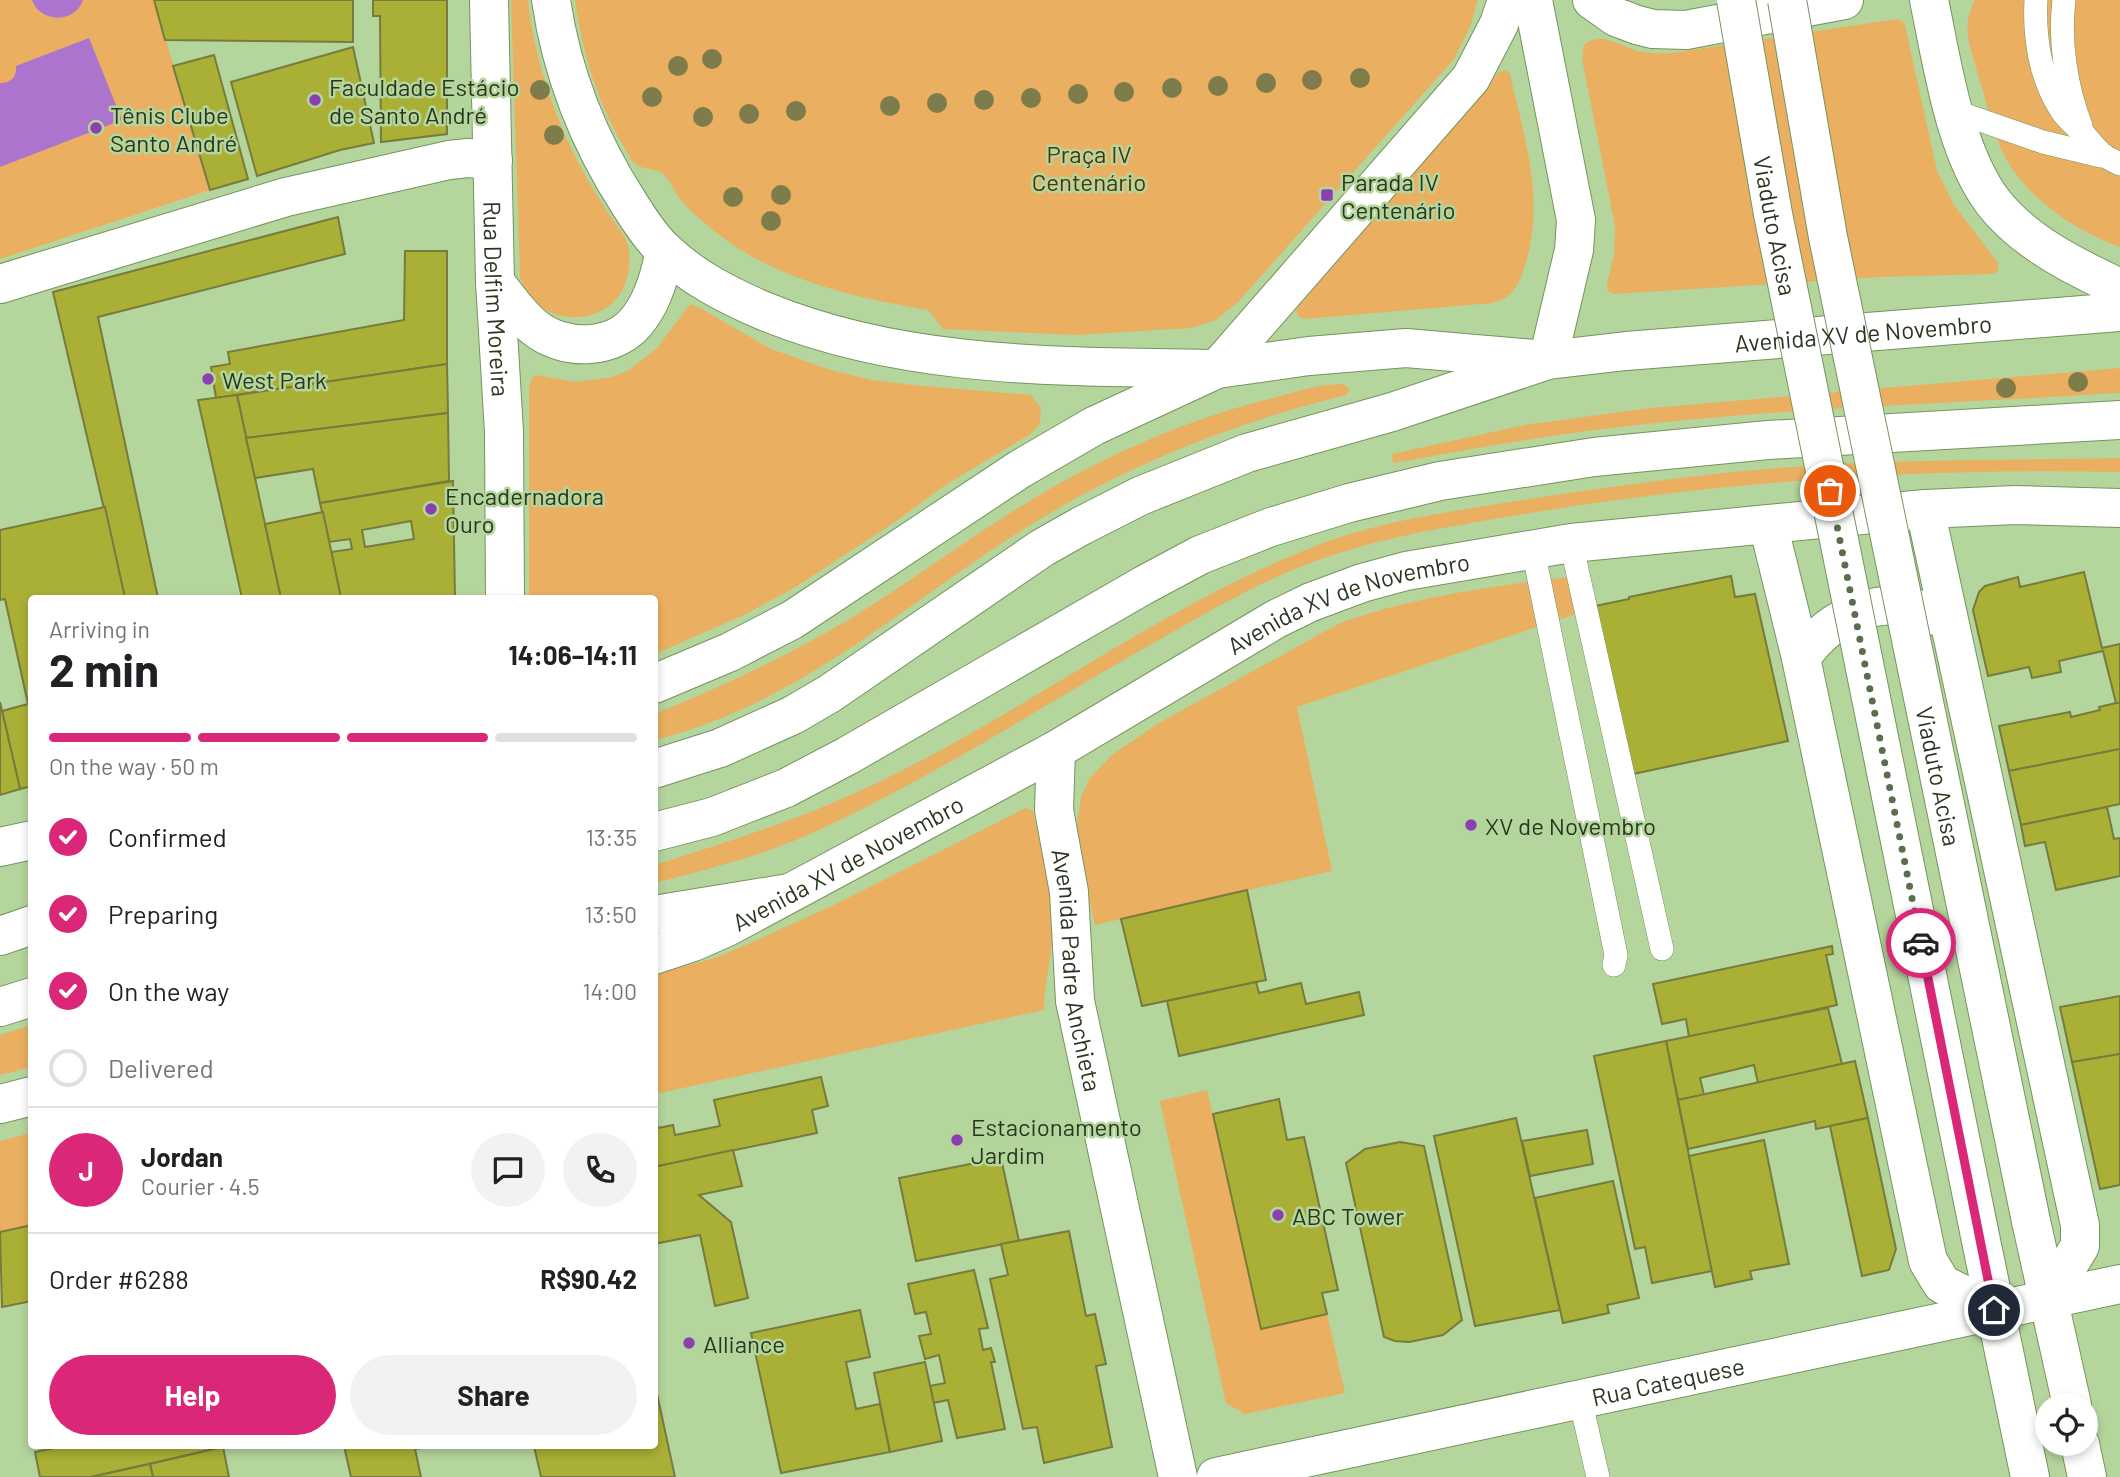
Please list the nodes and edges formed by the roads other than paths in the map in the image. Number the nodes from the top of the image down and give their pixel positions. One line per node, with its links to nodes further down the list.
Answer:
1 (489, 0): 14 (main road, Rua Delfim Moreira)
2 (551, 0): 16 (main road)
3 (1507, 0): 22 (main road)
4 (1533, 0): 21 (main road)
5 (1592, 0): 8 (main road)
6 (1736, 0): 51 (main road, Viaduto Acisa, bridge)
7 (1787, 0): 50 (main road, Viaduto Acisa, bridge)
8 (1844, 0)
9 (1929, 0): 12 (main road)
10 (2036, 0): 13 (lane)
11 (2064, 0): 13 (lane)
12 (1954, 111): 15 (lane); 19 (main road)
13 (2085, 135): 15 (lane)
14 (493, 160): 17 (main road, Rua Delfim Moreira); 18 (main road)
15 (2111, 160)
16 (665, 251): 17 (main road); 22 (main road)
17 (495, 282): 29 (main road, Rua Delfim Moreira)
18 (0, 284)
19 (2120, 288)
20 (2120, 312): 21 (main road, Avenida XV de Novembro)
21 (1548, 360): 22 (main road); 34 (main road, Avenida XV de Novembro)
22 (1217, 369): 32 (main road)
23 (2120, 420): 35 (main road)
24 (2120, 508): 25 (main road, Avenida XV de Novembro)
25 (1925, 509): 26 (main road, Avenida XV de Novembro); 30 (main road)
26 (1768, 524): 27 (main road, Avenida XV de Novembro); 31 (main road)
27 (1570, 543): 28 (main road, Avenida XV de Novembro); 42 (lane)
28 (1533, 550): 33 (main road, Avenida XV de Novembro); 44 (lane)
29 (505, 595)
30 (1950, 624): 31 (main road); 50 (main road)
31 (1801, 657): 51 (main road)
32 (658, 682)
33 (1056, 750): 38 (main road, Avenida XV de Novembro); 55 (main road, Avenida Padre Anchieta)
34 (658, 768)
35 (658, 831)
36 (28, 841): 37 (main road)
37 (0, 847)
38 (789, 893): 39 (main road); 43 (main road, Avenida XV de Novembro)
39 (658, 914)
40 (28, 926): 41 (main road)
41 (0, 936)
42 (1662, 949)
43 (658, 954)
44 (1614, 965)
45 (28, 998): 46 (main road)
46 (0, 1007)
47 (28, 1097): 48 (main road)
48 (0, 1104)
49 (2120, 1283): 50 (main road, Rua Catequese)
50 (2048, 1298): 51 (main road, Rua Catequese); 52 (main road, Viaduto Acisa)
51 (1994, 1310): 53 (main road, Rua Catequese); 58 (main road, Viaduto Acisa)
52 (2069, 1393)
53 (1580, 1399): 56 (main road, Rua Catequese); 57 (lane)
54 (2083, 1456): 59 (main road)
55 (1178, 1477)
56 (1216, 1477)
57 (1598, 1477)
58 (2030, 1477)
59 (2087, 1477)

